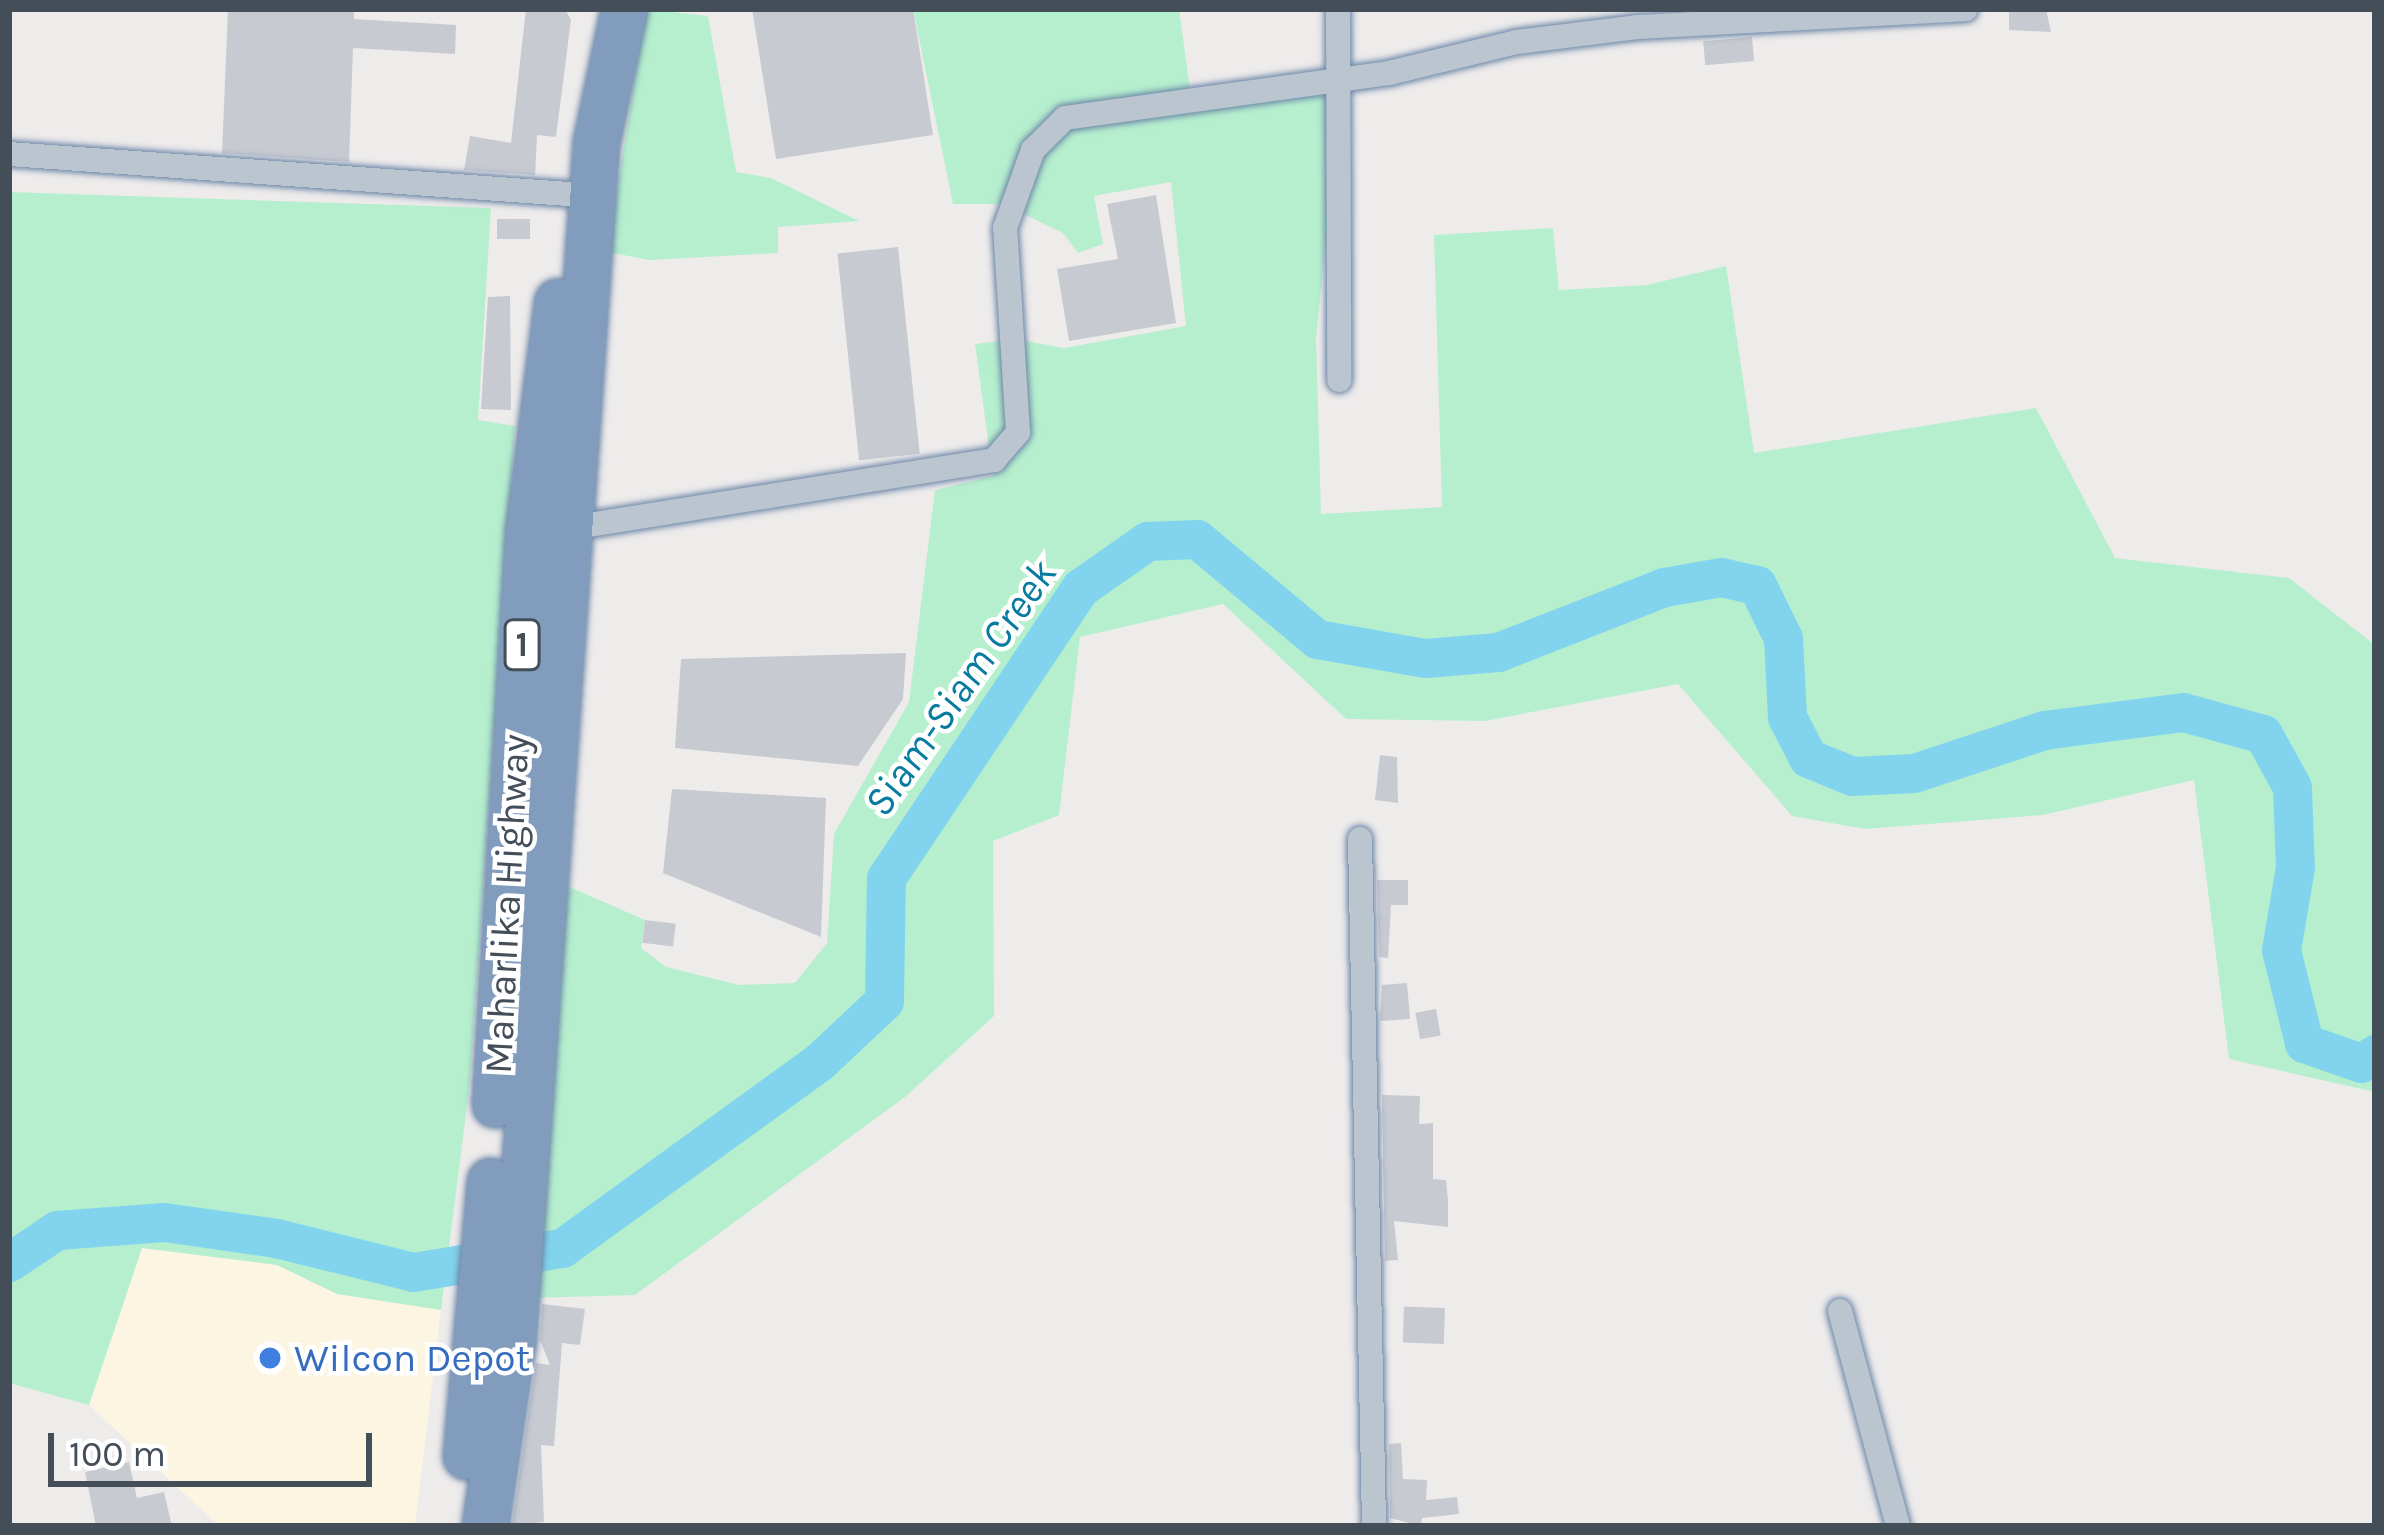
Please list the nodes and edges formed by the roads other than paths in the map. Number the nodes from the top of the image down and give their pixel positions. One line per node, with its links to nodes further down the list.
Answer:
1 (624, 9): 6 (highway, Maharlika Highway / 1)
2 (1337, 9): 4 (street)
3 (1966, 9): 4 (street)
4 (1339, 77): 7 (street); 8 (street)
5 (9, 154): 6 (street)
6 (586, 194): 8 (highway, Maharlika Highway / 1); 10 (highway, Maharlika Highway / 1)
7 (1340, 380)
8 (564, 529): 10 (highway, Maharlika Highway / 1)
9 (1360, 839): 15 (street)
10 (507, 1157): 12 (highway, Maharlika Highway / 1)
11 (1840, 1311): 16 (street)
12 (496, 1333): 13 (highway, Maharlika Highway / 1); 14 (highway, Maharlika Highway / 1)
13 (455, 1526)
14 (485, 1526)
15 (1374, 1526)
16 (1898, 1526)

